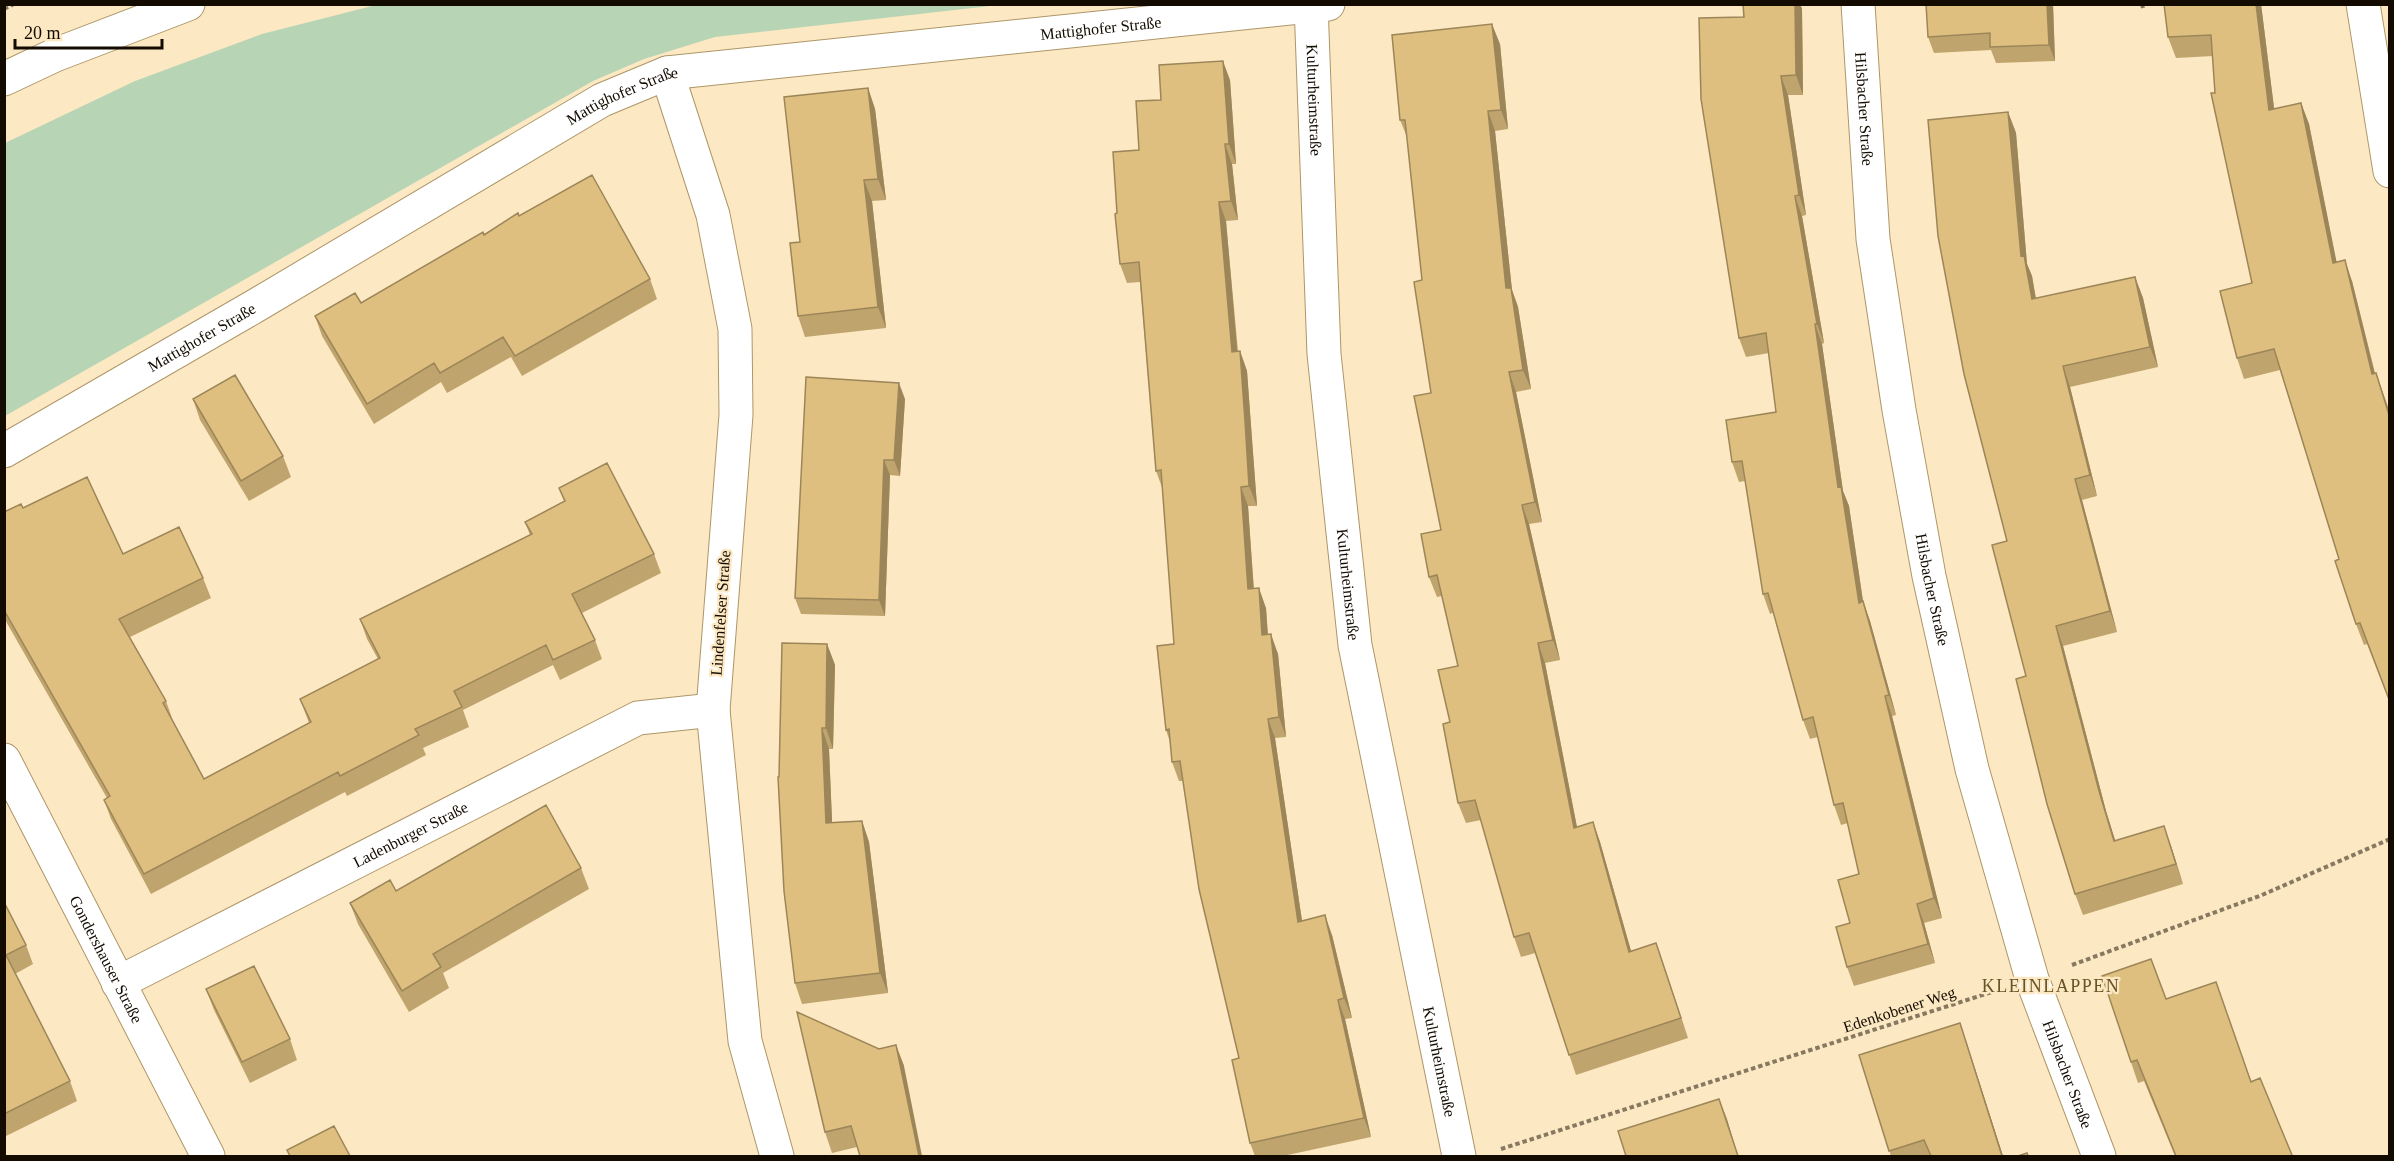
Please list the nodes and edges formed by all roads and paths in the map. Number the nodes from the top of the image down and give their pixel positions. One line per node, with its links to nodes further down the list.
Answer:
1 (14, 4): 6 (path)
2 (188, 4): 8 (street)
3 (1858, 4): 14 (street, Hilsbacher Straße)
4 (2363, 4): 9 (street)
5 (1317, 5): 7 (street, Mattighofer Straße); 19 (street, Kulturheimstraße)
6 (4, 9)
7 (667, 73): 10 (street, Mattighofer Straße); 11 (street, Lindenfelser Straße)
8 (4, 79)
9 (2390, 171)
10 (4, 451)
11 (712, 710): 15 (street, Ladenburger Straße); 18 (street, Lindenfelser Straße)
12 (4, 760): 15 (street, Gondershauser Straße)
13 (2390, 839): 14 (path, Edenkobener Weg)
14 (2032, 979): 16 (path, Edenkobener Weg); 20 (street, Hilsbacher Straße)
15 (118, 983): 17 (street, Gondershauser Straße)
16 (1499, 1149)
17 (208, 1156)
18 (777, 1156)
19 (1459, 1156)
20 (2098, 1156)

